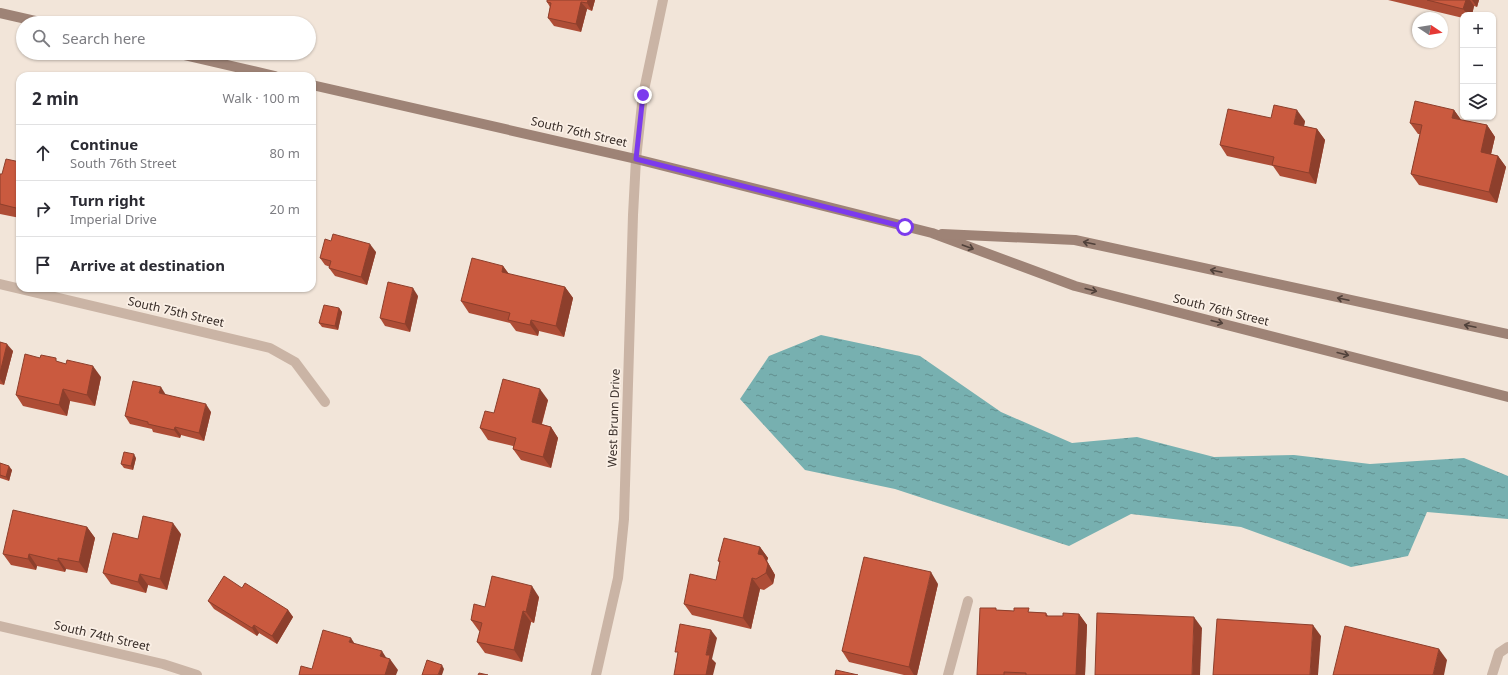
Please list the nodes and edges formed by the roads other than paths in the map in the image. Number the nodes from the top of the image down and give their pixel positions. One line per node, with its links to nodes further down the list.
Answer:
1 (663, 0): 7 (street, West Brunn Drive)
2 (0, 13): 3 (main road)
3 (16, 17)
4 (205, 60): 5 (main road)
5 (258, 72)
6 (316, 85): 7 (main road, South 76th Street)
7 (636, 159): 8 (main road, South 76th Street); 19 (street, West Brunn Drive)
8 (932, 234): 12 (main road, South 76th Street, one-way to 8); 13 (main road, South 76th Street, one-way to 13)
9 (0, 284): 10 (street, South 75th Street)
10 (16, 288)
11 (34, 292): 14 (street, South 75th Street)
12 (1508, 334)
13 (1508, 397)
14 (325, 402)
15 (968, 601): 20 (street)
16 (0, 626): 18 (street, South 74th Street)
17 (1508, 647): 21 (street)
18 (197, 675)
19 (596, 675)
20 (948, 675)
21 (1492, 675)

